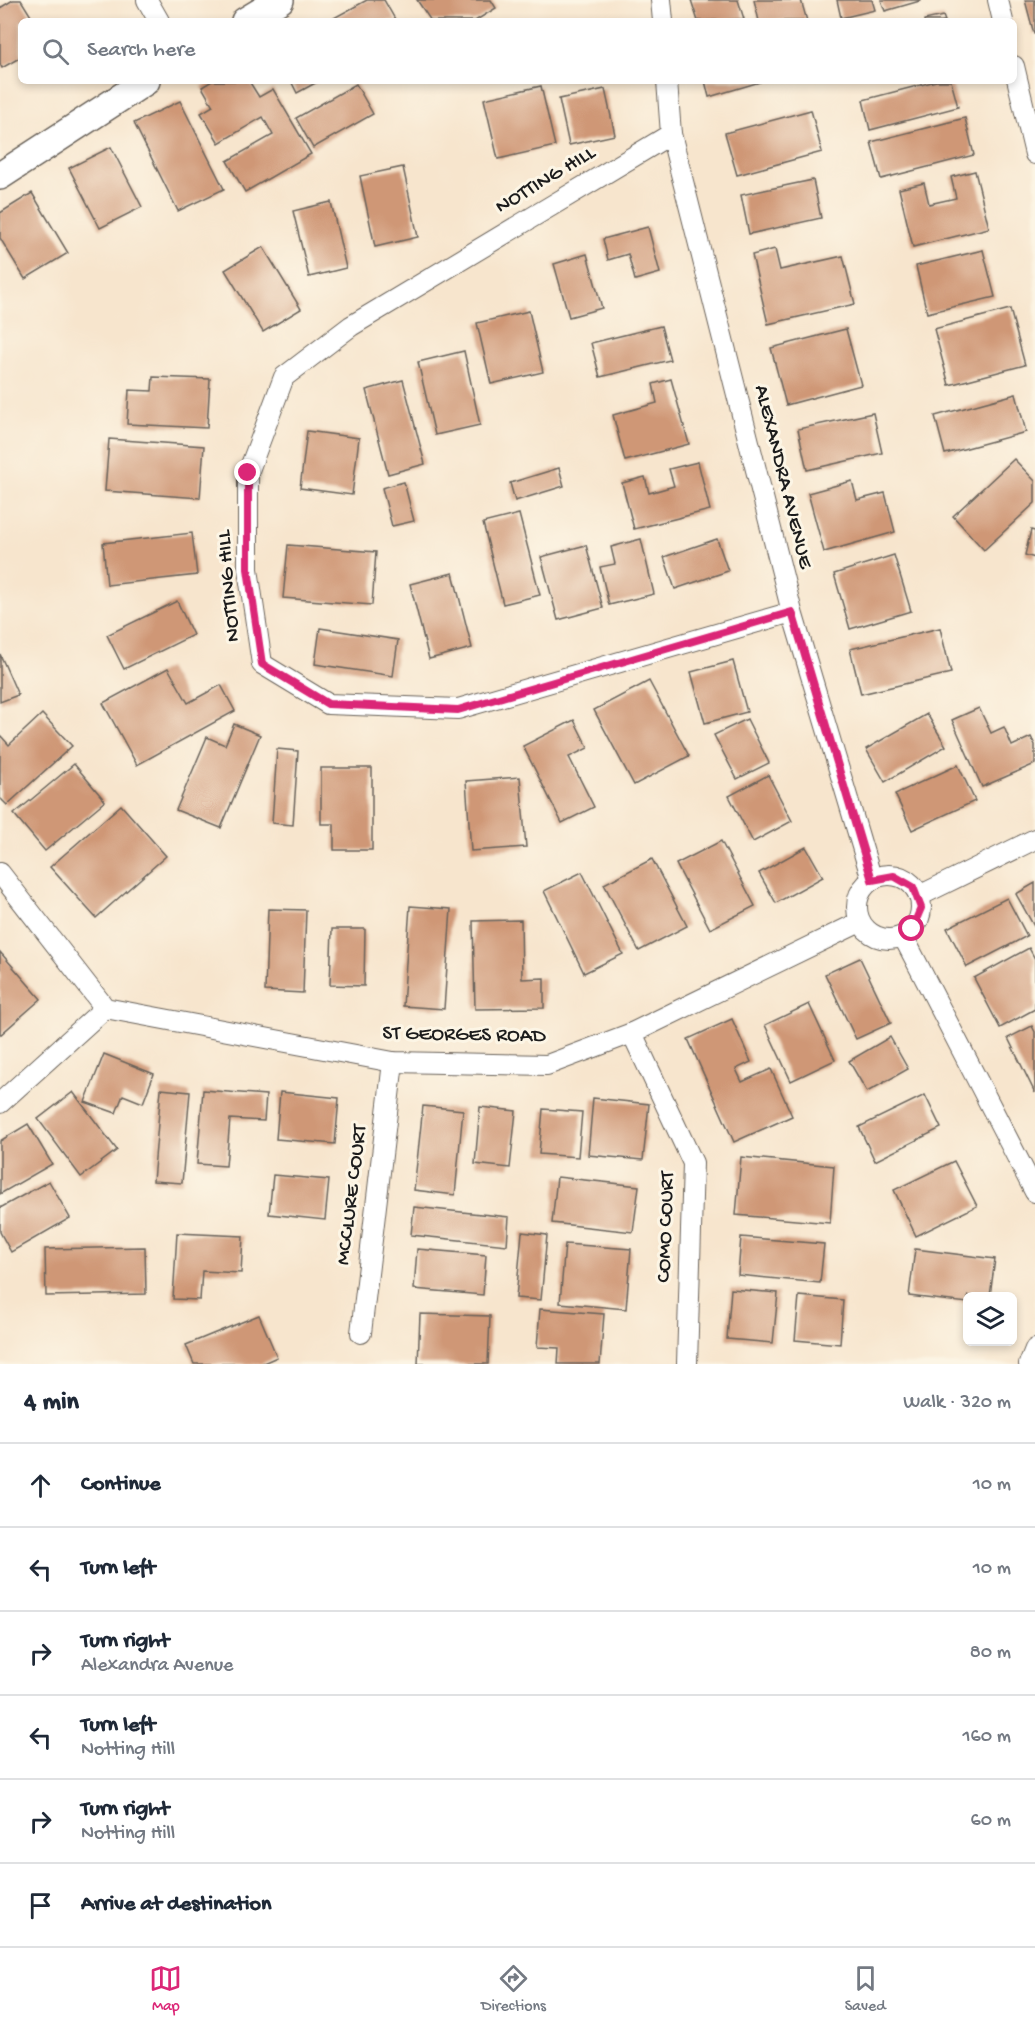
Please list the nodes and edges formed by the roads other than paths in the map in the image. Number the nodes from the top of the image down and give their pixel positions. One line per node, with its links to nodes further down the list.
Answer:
1 (147, 0): 5 (street)
2 (280, 0): 6 (street)
3 (662, 0): 7 (street)
4 (999, 0): 8 (street)
5 (157, 18)
6 (250, 18)
7 (663, 18)
8 (1003, 18)
9 (1017, 79): 13 (street)
10 (141, 84): 14 (street)
11 (667, 84): 12 (street, ALEXANDRA AVENUE)
12 (671, 134): 15 (street, ALEXANDRA AVENUE); 15 (street, NOTTING HILL)
13 (1035, 154)
14 (0, 176)
15 (792, 612): 18 (street, ALEXANDRA AVENUE)
16 (1035, 839): 19 (street)
17 (0, 873): 22 (street)
18 (872, 880): 19 (street); 20 (street)
19 (919, 896): 21 (street)
20 (860, 922): 21 (street); 23 (street, ST GEORGES ROAD)
21 (903, 936): 26 (street)
22 (105, 1008): 24 (street, ST GEORGES ROAD); 25 (street)
23 (632, 1033): 24 (street, ST GEORGES ROAD); 29 (street, COMO COURT)
24 (393, 1062): 27 (street, MCCLURE COURT)
25 (0, 1103)
26 (1035, 1192)
27 (361, 1333)
28 (1035, 1349): 30 (street)
29 (687, 1364)
30 (1029, 1364)

